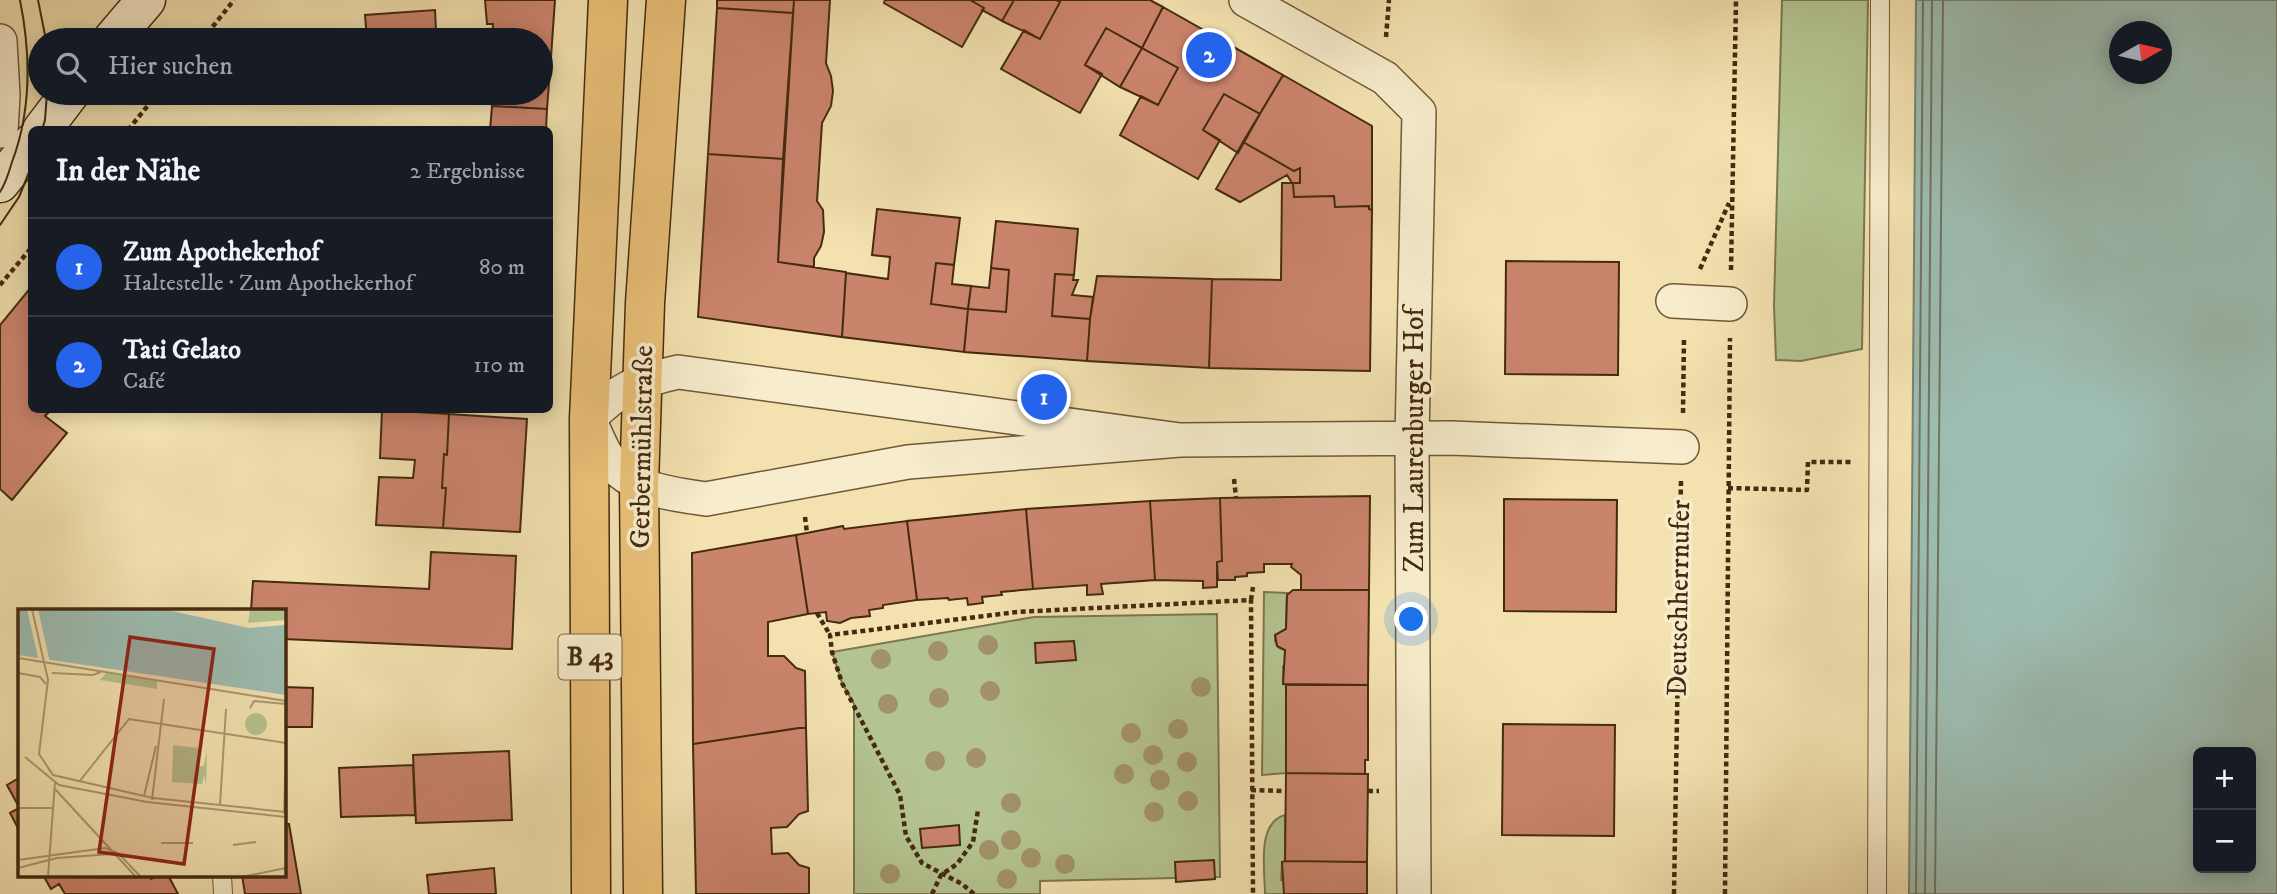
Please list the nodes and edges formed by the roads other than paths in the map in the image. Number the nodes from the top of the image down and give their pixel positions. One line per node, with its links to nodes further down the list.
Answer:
1 (146, 0): 6 (street)
2 (608, 0): 16 (main road, Gerbermühlstraße / B 43)
3 (666, 0): 15 (main road, Gerbermühlstraße / B 43)
4 (1246, 0): 17 (street, Zum Laurenburger Hof)
5 (1880, 0): 26 (lane)
6 (122, 28)
7 (0, 41): 10 (street)
8 (61, 105): 9 (street)
9 (45, 126)
10 (1, 131)
11 (28, 148): 12 (street)
12 (0, 183)
13 (1679, 302): 14 (street)
14 (1730, 304)
15 (642, 380): 16 (street); 18 (street); 20 (main road, Gerbermühlstraße / B 43)
16 (589, 419): 20 (street); 23 (main road, Gerbermühlstraße / B 43)
17 (1412, 438): 18 (street); 19 (street); 25 (street, Zum Laurenburger Hof)
18 (1180, 440): 20 (street)
19 (1682, 447)
20 (639, 484): 24 (main road, Gerbermühlstraße / B 43)
21 (222, 876): 22 (lane)
22 (223, 894)
23 (591, 894)
24 (643, 894)
25 (1414, 894)
26 (1877, 894)

